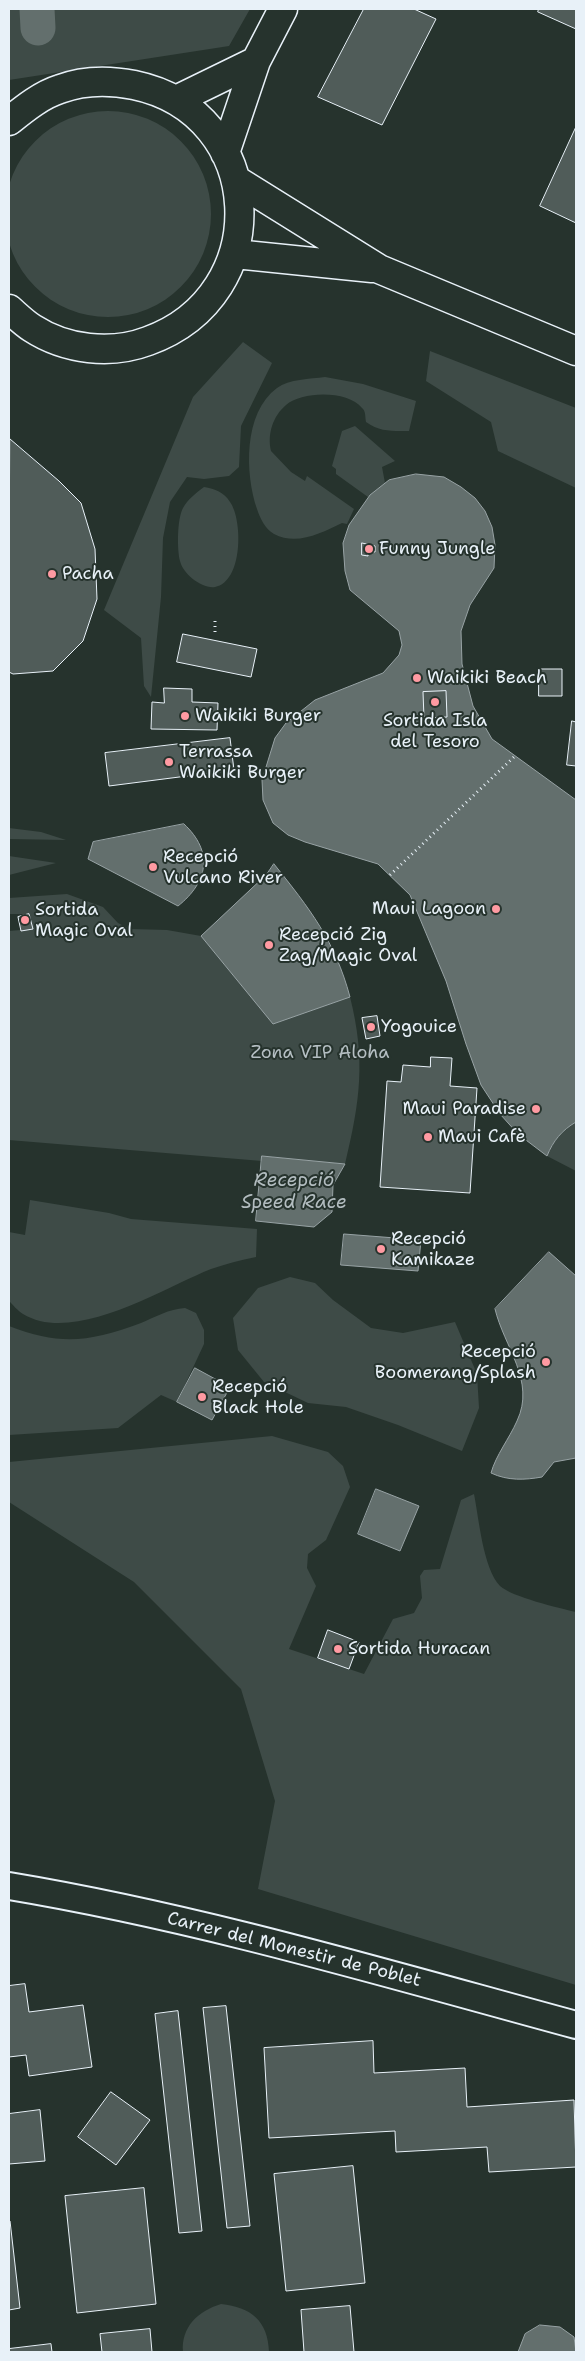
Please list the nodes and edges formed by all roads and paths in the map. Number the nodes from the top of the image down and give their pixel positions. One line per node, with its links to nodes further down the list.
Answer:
1 (283, 9): 2 (street)
2 (256, 61): 3 (street); 5 (street)
3 (176, 100): 4 (street); 5 (street)
4 (9, 121)
5 (225, 153): 6 (street)
6 (236, 180): 7 (street); 8 (street)
7 (235, 254): 8 (street); 9 (street)
8 (379, 269): 10 (street)
9 (9, 309)
10 (576, 351)
11 (215, 621): 12 (path)
12 (215, 632)
13 (515, 756): 14 (path)
14 (390, 876)
15 (9, 1886): 16 (street, Carrer del Monestir de Poblet)
16 (576, 2025)

